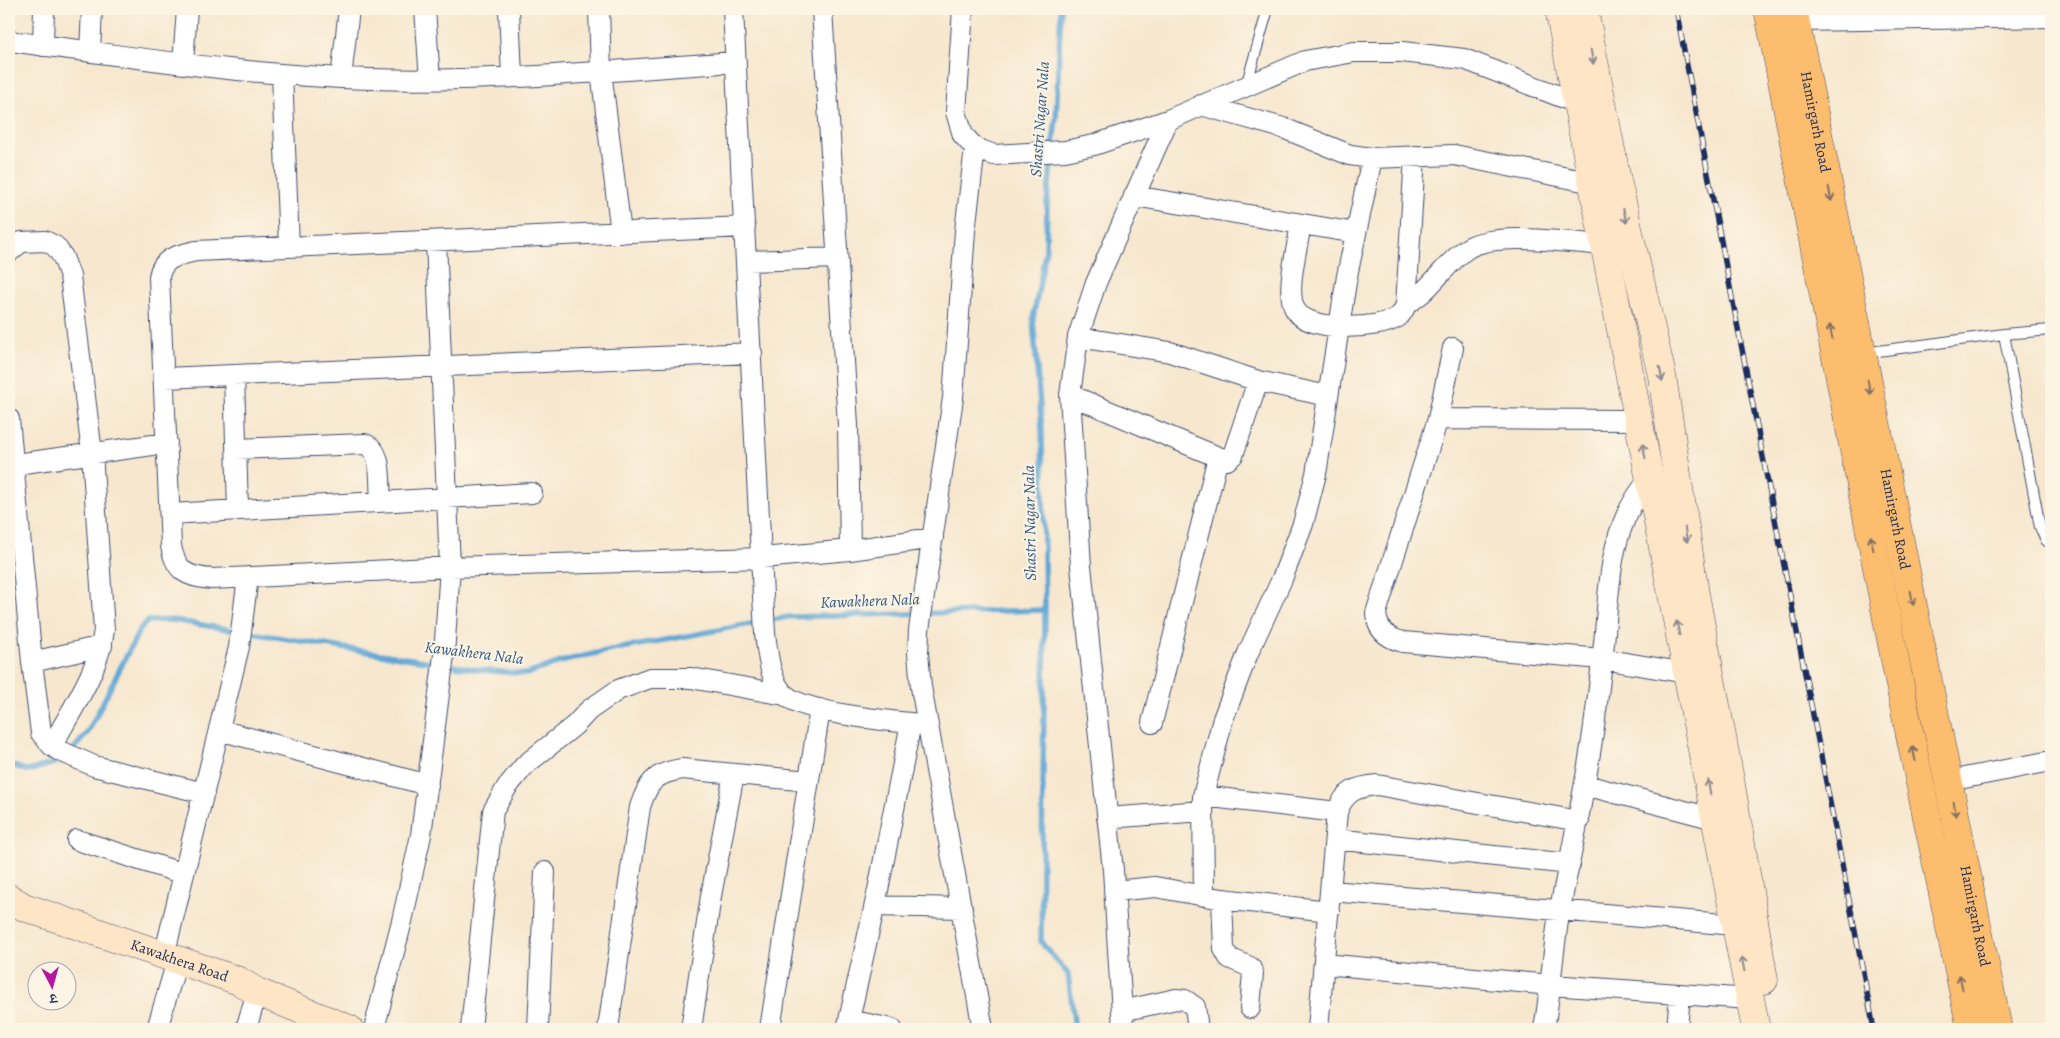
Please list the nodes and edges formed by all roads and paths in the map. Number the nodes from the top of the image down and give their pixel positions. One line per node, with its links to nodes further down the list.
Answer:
1 (44, 9): 18 (street)
2 (92, 9): 19 (street)
3 (187, 9): 21 (street)
4 (349, 9): 25 (street)
5 (425, 9): 26 (street)
6 (509, 9): 24 (street)
7 (599, 9): 22 (street)
8 (733, 9): 20 (street)
9 (822, 9): 45 (street)
10 (962, 9): 32 (street)
11 (1268, 9): 27 (lane)
12 (1559, 9): 28 (street)
13 (1584, 9): 30 (street, one-way to 30)
14 (1768, 9): 143 (main road, Hamirgarh Road, one-way to 14)
15 (1794, 15): 16 (street); 54 (main road, Hamirgarh Road, one-way to 54)
16 (2051, 17)
17 (9, 41): 18 (street)
18 (43, 46): 19 (street)
19 (90, 52): 21 (street)
20 (736, 62): 22 (street); 38 (street)
21 (183, 63): 23 (street)
22 (601, 71): 24 (street); 39 (street)
23 (282, 74): 25 (street); 43 (street)
24 (512, 76): 26 (street)
25 (341, 78): 26 (street)
26 (430, 80)
27 (1246, 86): 28 (street); 29 (street)
28 (1577, 102): 30 (street); 35 (street)
29 (1201, 105): 31 (street); 34 (street)
30 (1603, 113): 142 (street, one-way to 142)
31 (1168, 120): 32 (street); 36 (street)
32 (975, 148): 75 (street)
33 (1415, 156): 34 (street); 35 (street); 47 (street)
34 (1372, 158): 40 (street)
35 (1592, 183): 42 (street)
36 (1134, 196): 37 (street); 51 (street)
37 (1301, 224): 40 (street); 48 (street)
38 (745, 228): 39 (street); 46 (street)
39 (621, 233): 41 (street)
40 (1356, 233): 48 (street)
41 (436, 241): 43 (street); 55 (street)
42 (1605, 245): 47 (street); 63 (street)
43 (289, 247): 57 (street)
44 (9, 252): 66 (street)
45 (836, 258): 46 (street); 77 (street)
46 (747, 261): 53 (street)
47 (1406, 304): 48 (street)
48 (1339, 328): 60 (street)
49 (2051, 330): 50 (lane)
50 (2004, 334): 54 (lane); 76 (lane)
51 (1078, 337): 58 (street); 59 (street)
52 (1454, 348): 62 (street)
53 (752, 353): 55 (street); 78 (street)
54 (1862, 353): 94 (main road, Hamirgarh Road, one-way to 94)
55 (441, 367): 56 (street); 71 (street)
56 (234, 375): 57 (street); 65 (street)
57 (164, 378): 64 (street)
58 (1258, 381): 60 (street); 67 (street)
59 (1070, 395): 67 (street); 100 (street)
60 (1328, 396): 98 (street)
61 (9, 419): 68 (street)
62 (1438, 419): 63 (street); 82 (street)
63 (1638, 420): 69 (street, one-way to 63)
64 (167, 443): 66 (street); 74 (street)
65 (236, 449): 72 (street); 73 (street)
66 (92, 453): 68 (street); 81 (street)
67 (1218, 458): 87 (street)
68 (10, 465): 83 (street)
69 (1650, 479): 82 (street); 84 (street, one-way to 69)
70 (532, 493): 71 (street)
71 (447, 498): 72 (street); 79 (street)
72 (381, 502): 73 (street)
73 (238, 510): 74 (street)
74 (170, 514): 80 (street)
75 (933, 538): 77 (street); 88 (street)
76 (2051, 544)
77 (850, 550): 78 (street)
78 (762, 558): 79 (street); 85 (street)
79 (450, 567): 80 (street); 95 (street)
80 (248, 578): 89 (street)
81 (102, 646): 83 (street); 90 (street)
82 (1602, 659): 84 (street); 96 (street)
83 (32, 662): 90 (street)
84 (1687, 673): 101 (street, one-way to 84)
85 (785, 695): 86 (street); 130 (street)
86 (820, 709): 88 (street); 93 (street)
87 (1152, 723)
88 (919, 724): 112 (street); 113 (street)
89 (219, 730): 95 (street); 97 (street)
90 (61, 751): 97 (street)
91 (2051, 761): 94 (street)
92 (734, 774): 93 (street); 132 (street); 133 (street)
93 (809, 781): 134 (street)
94 (1949, 781): 144 (main road, Hamirgarh Road, one-way to 144)
95 (428, 785): 129 (street)
96 (1585, 786): 101 (street); 102 (street)
97 (204, 793): 107 (street)
98 (1203, 803): 99 (street); 100 (street); 111 (street)
99 (1337, 812): 102 (street); 103 (street)
100 (1107, 818): 108 (street)
101 (1715, 819): 116 (street)
102 (1579, 821): 105 (street)
103 (1334, 839): 105 (street); 109 (street)
104 (77, 840): 107 (street)
105 (1570, 864): 114 (street)
106 (545, 872): 131 (street)
107 (184, 874): 117 (street)
108 (1114, 891): 111 (street); 124 (street)
109 (1330, 891): 114 (street); 115 (street)
110 (9, 898): 117 (street, Kawakhera Road)
111 (1213, 898): 115 (street); 123 (street)
112 (875, 906): 113 (street); 125 (street)
113 (962, 908): 136 (street)
114 (1560, 911): 116 (street); 119 (street)
115 (1329, 912): 118 (street)
116 (1736, 925): 122 (street, one-way to 116)
117 (170, 958): 120 (street, Kawakhera Road); 126 (street)
118 (1324, 964): 119 (street); 138 (street)
119 (1551, 985): 121 (street); 139 (street)
120 (257, 992): 127 (street); 128 (street, Kawakhera Road)
121 (1680, 995): 122 (street); 140 (street)
122 (1750, 1000): 141 (street)
123 (1250, 1008)
124 (1123, 1020): 137 (street)
125 (848, 1024): 135 (street)
126 (157, 1029)
127 (246, 1029)
128 (349, 1029)
129 (374, 1029)
130 (471, 1029)
131 (538, 1029)
132 (608, 1029)
133 (691, 1029)
134 (770, 1029)
135 (892, 1029)
136 (983, 1029)
137 (1198, 1029)
138 (1318, 1029)
139 (1544, 1029)
140 (1677, 1029)
141 (1756, 1029)
142 (1771, 1029)
143 (1971, 1029)
144 (1998, 1029)

